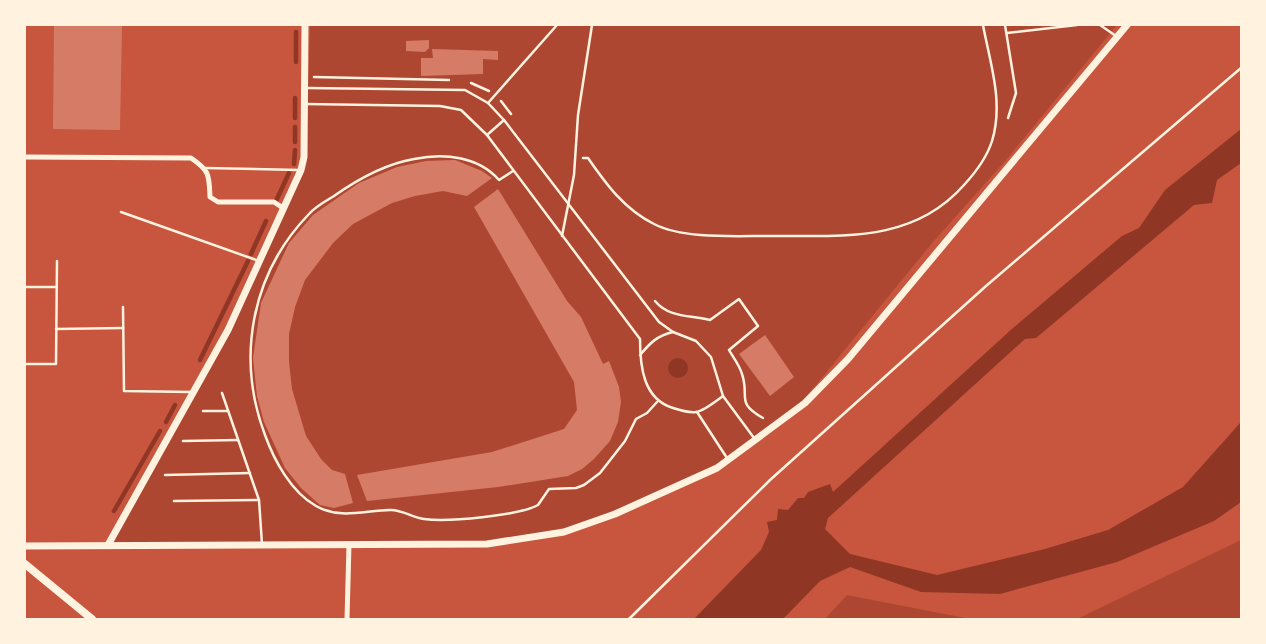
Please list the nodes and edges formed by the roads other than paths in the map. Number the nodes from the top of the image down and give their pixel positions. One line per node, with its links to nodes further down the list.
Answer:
1 (305, 25): 10 (street)
2 (556, 25): 11 (lane)
3 (592, 25): 20 (lane)
4 (1005, 25): 8 (lane)
5 (1076, 25): 8 (lane)
6 (1100, 25): 9 (lane)
7 (1127, 25): 9 (street)
8 (1007, 34): 13 (lane)
9 (1117, 37): 42 (street)
10 (305, 88): 11 (lane); 12 (street)
11 (488, 103): 14 (lane)
12 (305, 104): 15 (lane); 18 (street)
13 (1008, 118)
14 (504, 120): 15 (lane); 20 (lane)
15 (486, 135): 19 (lane)
16 (25, 156): 17 (street)
17 (205, 168): 18 (lane); 21 (street)
18 (300, 170): 21 (street)
19 (513, 171): 23 (lane); 37 (lane)
20 (569, 205): 23 (lane); 31 (lane)
21 (283, 208): 24 (street)
22 (121, 212): 24 (lane)
23 (562, 236): 32 (lane)
24 (260, 261): 34 (street)
25 (58, 262): 27 (lane)
26 (25, 287): 27 (lane)
27 (56, 287): 30 (lane)
28 (123, 307): 29 (lane)
29 (124, 328): 30 (lane); 34 (lane)
30 (56, 329): 33 (lane)
31 (673, 332): 32 (lane); 36 (lane)
32 (640, 355): 37 (lane)
33 (25, 364)
34 (194, 392): 49 (street)
35 (222, 393): 39 (lane)
36 (723, 396): 40 (lane); 42 (lane)
37 (657, 402): 40 (lane)
38 (203, 411): 39 (lane)
39 (228, 411): 41 (lane)
40 (697, 412): 44 (lane)
41 (238, 440): 43 (lane); 45 (lane)
42 (755, 440): 44 (street)
43 (183, 441)
44 (728, 460): 51 (street)
45 (250, 473): 46 (lane); 47 (lane)
46 (165, 475)
47 (259, 500): 48 (lane); 50 (lane)
48 (174, 501)
49 (108, 545): 50 (street); 52 (street)
50 (262, 545): 51 (street)
51 (349, 545): 55 (street)
52 (25, 546)
53 (25, 564): 54 (main road)
54 (92, 619)
55 (347, 619)

